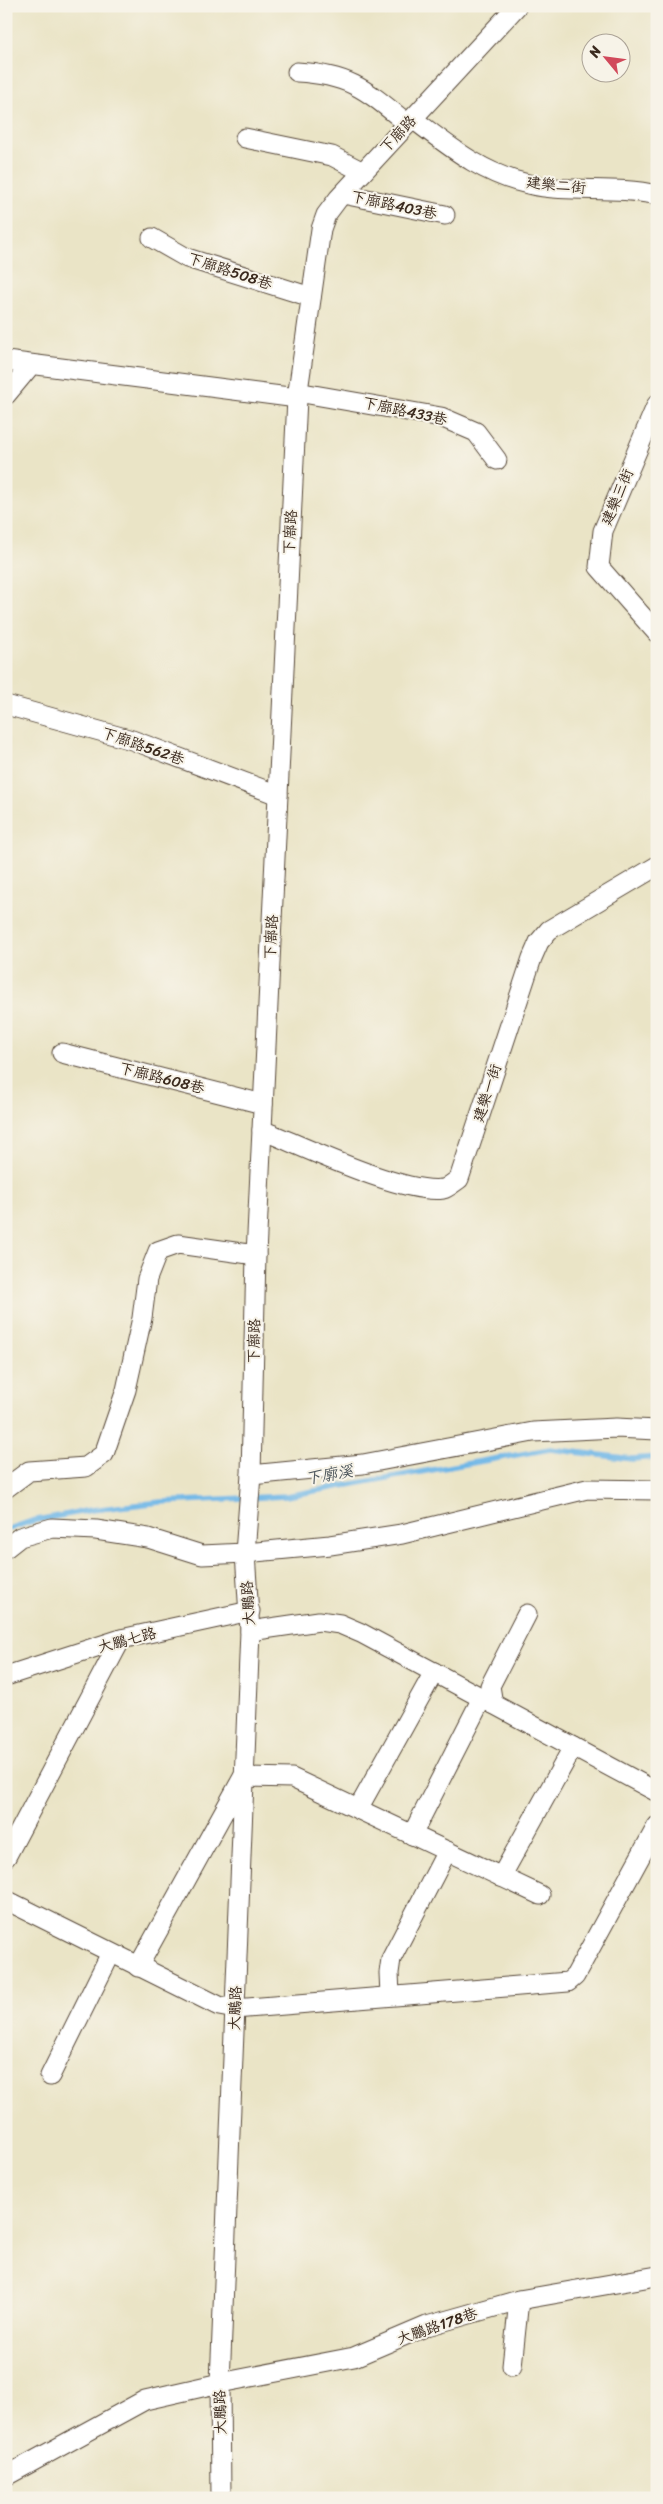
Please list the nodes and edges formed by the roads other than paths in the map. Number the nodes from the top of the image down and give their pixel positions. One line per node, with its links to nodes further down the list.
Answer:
1 (516, 6): 3 (street, 下廍路)
2 (297, 72): 3 (street, 建樂二街)
3 (410, 122): 5 (street, 下廍路); 7 (street, 建樂二街)
4 (245, 138): 5 (street)
5 (363, 172): 6 (street, 下廍路)
6 (343, 194): 8 (street, 下廍路403巷); 10 (street, 下廍路)
7 (657, 195)
8 (445, 216)
9 (152, 238): 10 (street, 下廍路508巷)
10 (311, 297): 14 (street, 下廍路)
11 (6, 361): 12 (street)
12 (31, 365): 13 (street); 14 (street)
13 (6, 395)
14 (297, 395): 16 (street, 下廍路433巷); 19 (street, 下廍路)
15 (657, 404): 17 (street, 建樂三街)
16 (497, 460)
17 (657, 633)
18 (6, 705): 19 (street, 下廍路562巷)
19 (278, 795): 22 (street, 下廍路)
20 (657, 866): 23 (street, 建樂一街)
21 (62, 1052): 22 (street, 下廍路608巷)
22 (263, 1104): 23 (street, 下廍路)
23 (262, 1130): 24 (street, 下廍路)
24 (256, 1255): 26 (street, 下廍路); 27 (street)
25 (657, 1430): 26 (street)
26 (251, 1475): 29 (street, 下廍路)
27 (6, 1488)
28 (657, 1490): 31 (street)
29 (249, 1518): 31 (street, 大鵬路)
30 (6, 1548): 31 (street)
31 (245, 1553): 32 (street, 大鵬路)
32 (250, 1611): 34 (street, 大鵬路); 35 (street, 大鵬七路)
33 (527, 1614): 38 (street)
34 (250, 1631): 36 (street); 40 (street, 大鵬路)
35 (121, 1640): 37 (street, 大鵬七路); 46 (street)
36 (434, 1672): 38 (street); 42 (street)
37 (6, 1676)
38 (488, 1701): 39 (street); 44 (street)
39 (573, 1747): 41 (street); 47 (street)
40 (242, 1777): 42 (street); 51 (street); 53 (street, 大鵬路)
41 (657, 1792)
42 (358, 1809): 44 (street)
43 (657, 1826): 52 (street)
44 (412, 1835): 45 (street)
45 (447, 1851): 47 (street); 52 (street)
46 (6, 1857)
47 (501, 1877): 48 (street)
48 (540, 1895)
49 (6, 1900): 50 (street)
50 (111, 1953): 51 (street); 54 (street)
51 (138, 1967): 53 (street)
52 (390, 1995): 53 (street)
53 (235, 2009): 58 (street, 大鵬路)
54 (50, 2076)
55 (657, 2276): 56 (street, 大鵬路178巷)
56 (519, 2300): 57 (street); 58 (street, 大鵬路178巷)
57 (512, 2366)
58 (220, 2383): 59 (street, 大鵬路178巷); 60 (street, 大鵬路)
59 (6, 2476)
60 (222, 2498)

